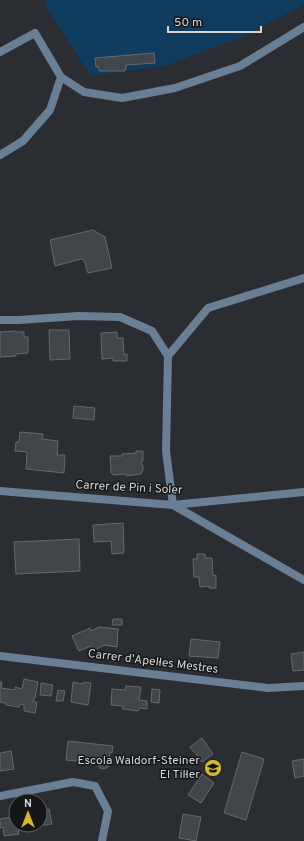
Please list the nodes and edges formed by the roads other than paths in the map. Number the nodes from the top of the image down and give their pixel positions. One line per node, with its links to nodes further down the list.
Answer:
1 (304, 27): 3 (street)
2 (0, 52): 3 (street)
3 (61, 77): 4 (street)
4 (0, 154)
5 (304, 278): 7 (street)
6 (0, 320): 7 (street)
7 (168, 356): 10 (street)
8 (0, 491): 10 (street, Carrer de Pin i Soler)
9 (304, 492): 10 (street, Carrer de Pin i Soler)
10 (173, 505): 11 (street)
11 (304, 580)
12 (0, 656): 13 (street, Carrer d'Apel·les Mestres)
13 (304, 686)
14 (0, 796): 15 (street)
15 (102, 841)

